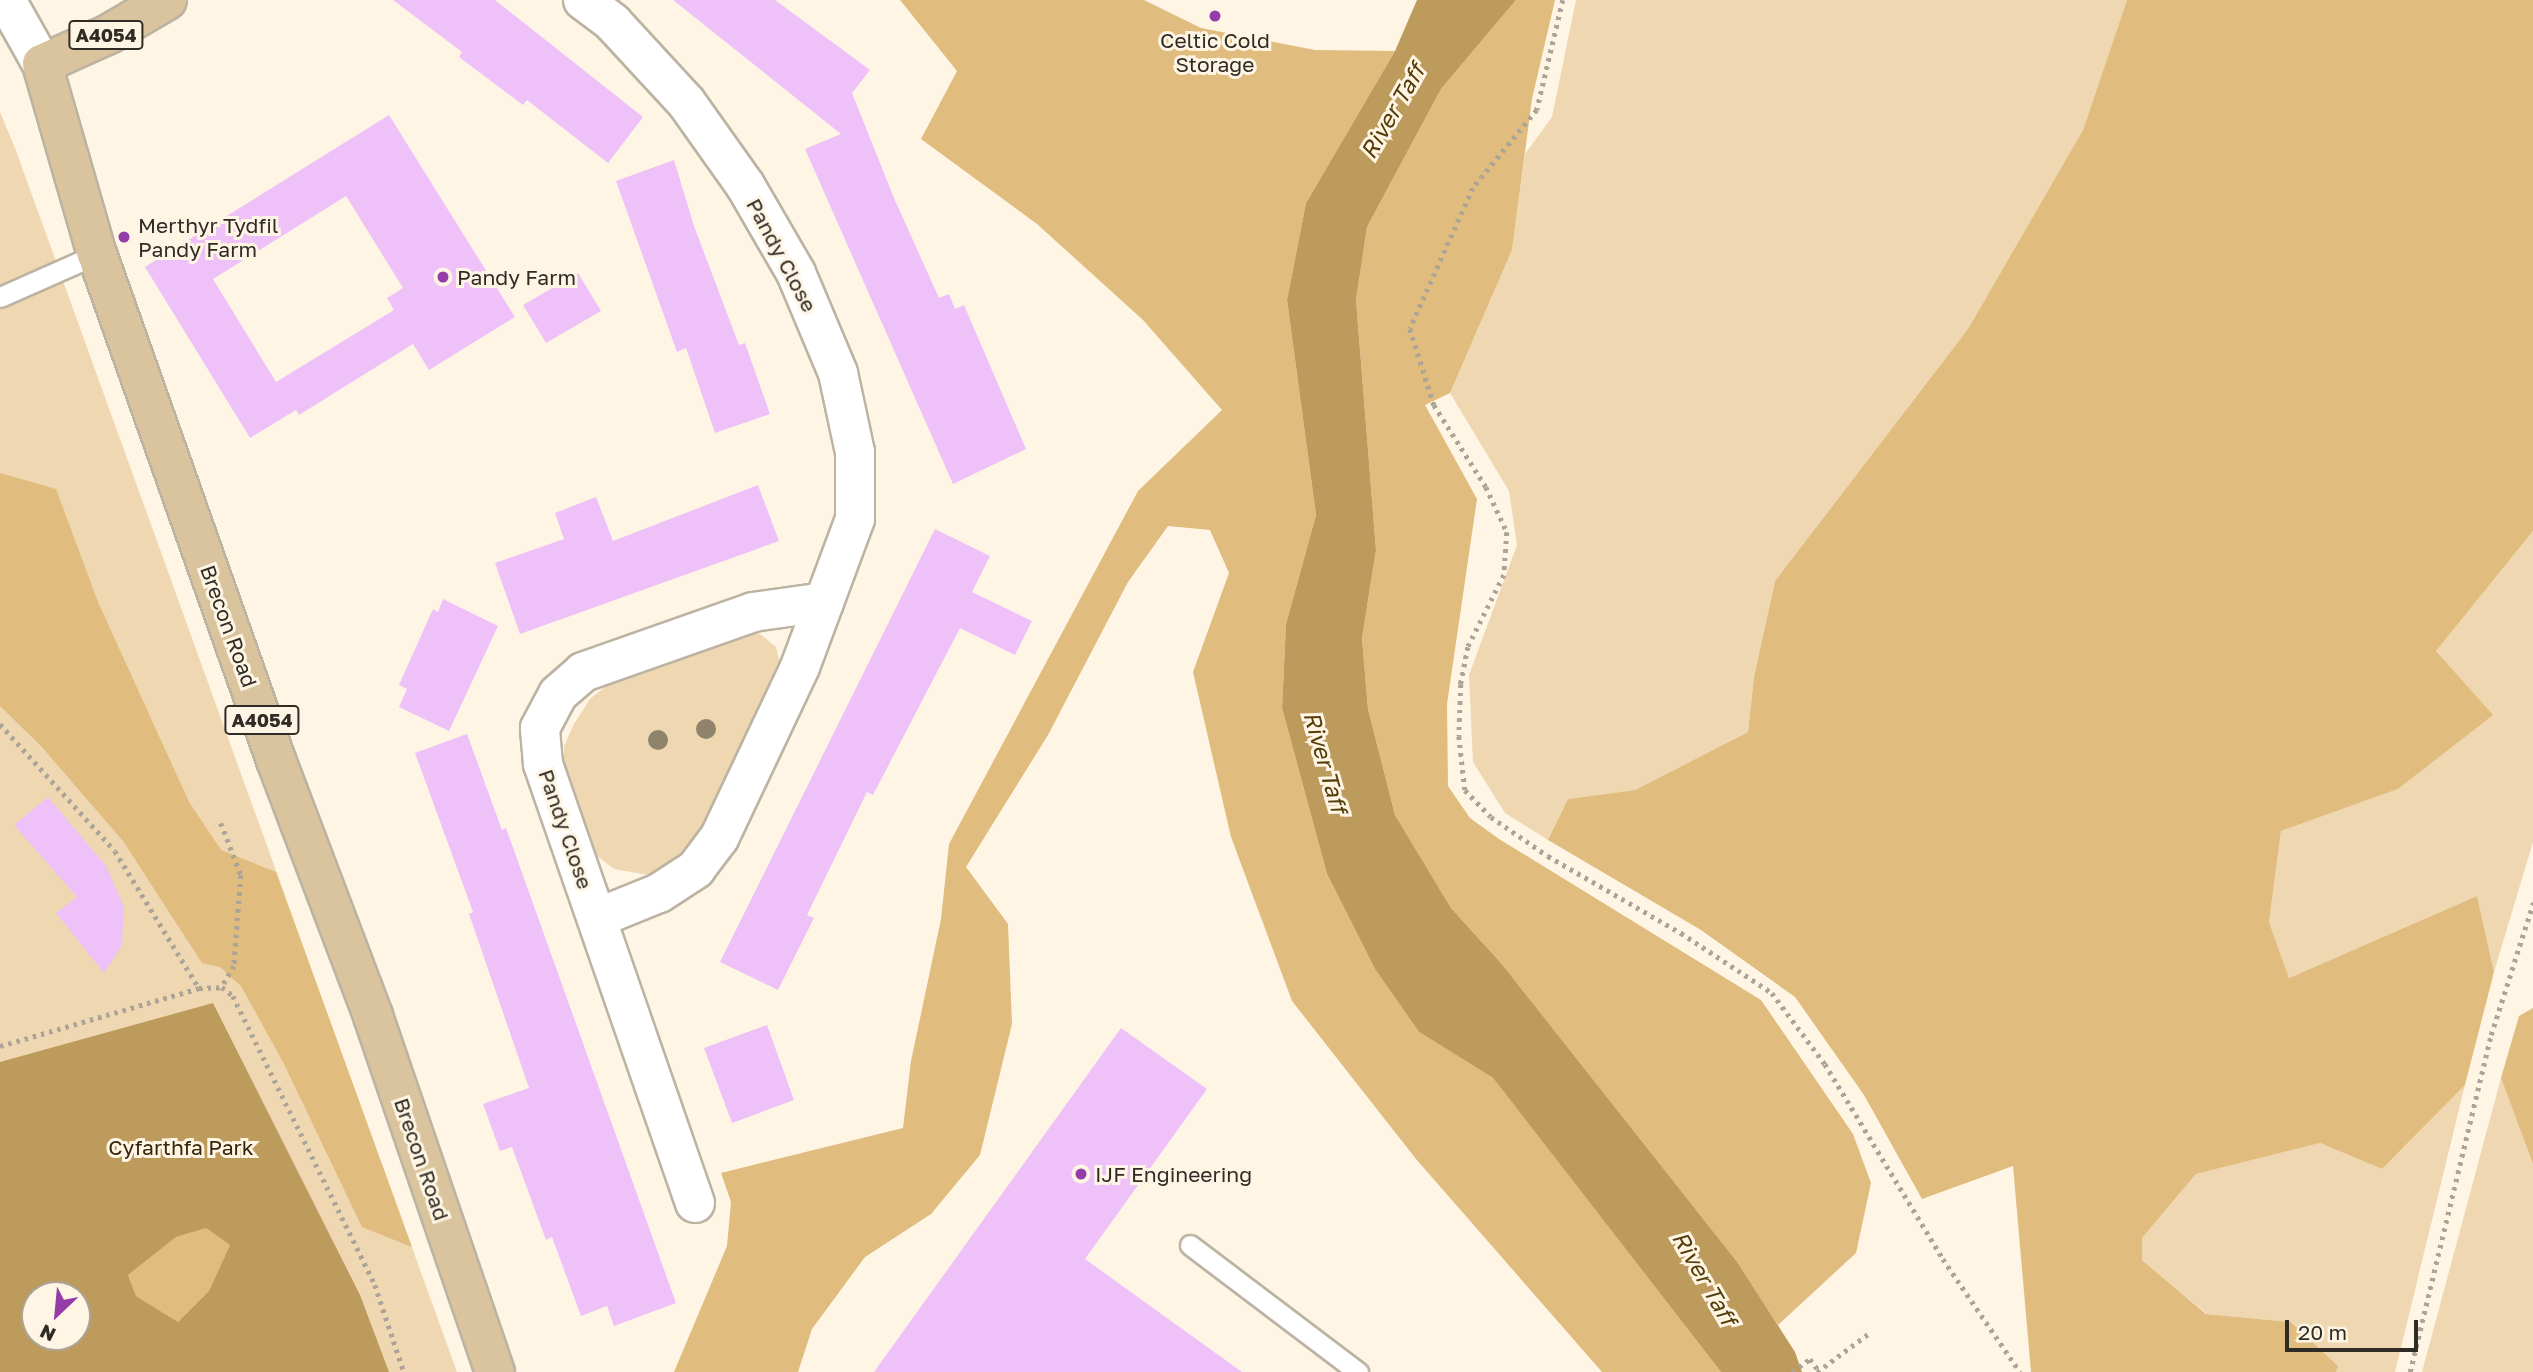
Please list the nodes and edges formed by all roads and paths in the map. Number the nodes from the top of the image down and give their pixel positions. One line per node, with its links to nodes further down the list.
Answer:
1 (6, 0): 5 (street, Brecon Road)
2 (167, 0): 5 (main road, A4054)
3 (583, 0): 8 (street, Pandy Close)
4 (1563, 0): 24 (path)
5 (42, 64): 6 (main road, Brecon Road / A4054)
6 (97, 254): 7 (lane); 20 (main road, Brecon Road / A4054)
7 (0, 297)
8 (824, 602): 12 (street, Pandy Close); 12 (street, Pandy Close)
9 (0, 724): 14 (path)
10 (221, 823): 13 (path)
11 (2533, 903): 25 (path)
12 (597, 918): 16 (street, Pandy Close)
13 (222, 987): 14 (path); 19 (path)
14 (199, 988): 15 (path)
15 (0, 1045)
16 (695, 1203)
17 (1190, 1245): 21 (lane)
18 (1868, 1334): 23 (path)
19 (404, 1372)
20 (495, 1372)
21 (1359, 1372)
22 (1792, 1372): 23 (path)
23 (1819, 1372)
24 (2020, 1372)
25 (2410, 1372)

